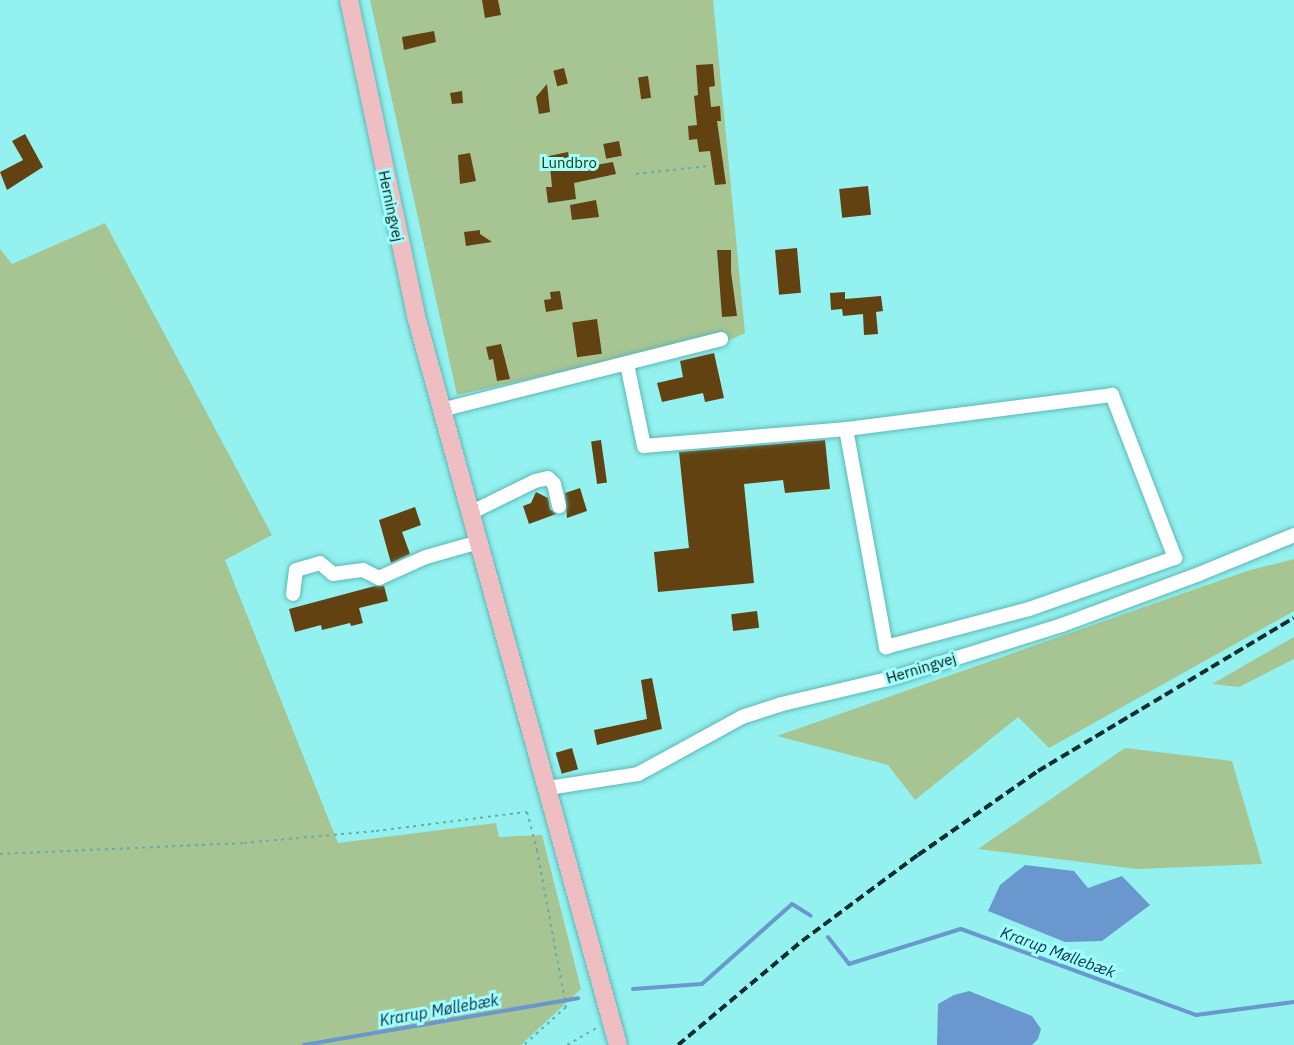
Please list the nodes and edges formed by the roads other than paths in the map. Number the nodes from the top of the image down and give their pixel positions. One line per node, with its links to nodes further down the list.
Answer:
1 (349, 0): 4 (main road, Herningvej)
2 (721, 339): 3 (street)
3 (627, 364): 4 (street); 5 (street)
4 (441, 410): 7 (main road, Herningvej)
5 (846, 429): 5 (street)
6 (559, 506): 7 (street)
7 (470, 513): 9 (main road, Herningvej)
8 (1294, 535): 11 (street, Herningvej)
9 (479, 542): 10 (street); 11 (main road, Herningvej)
10 (293, 594)
11 (548, 788): 12 (main road, Herningvej)
12 (618, 1045)

